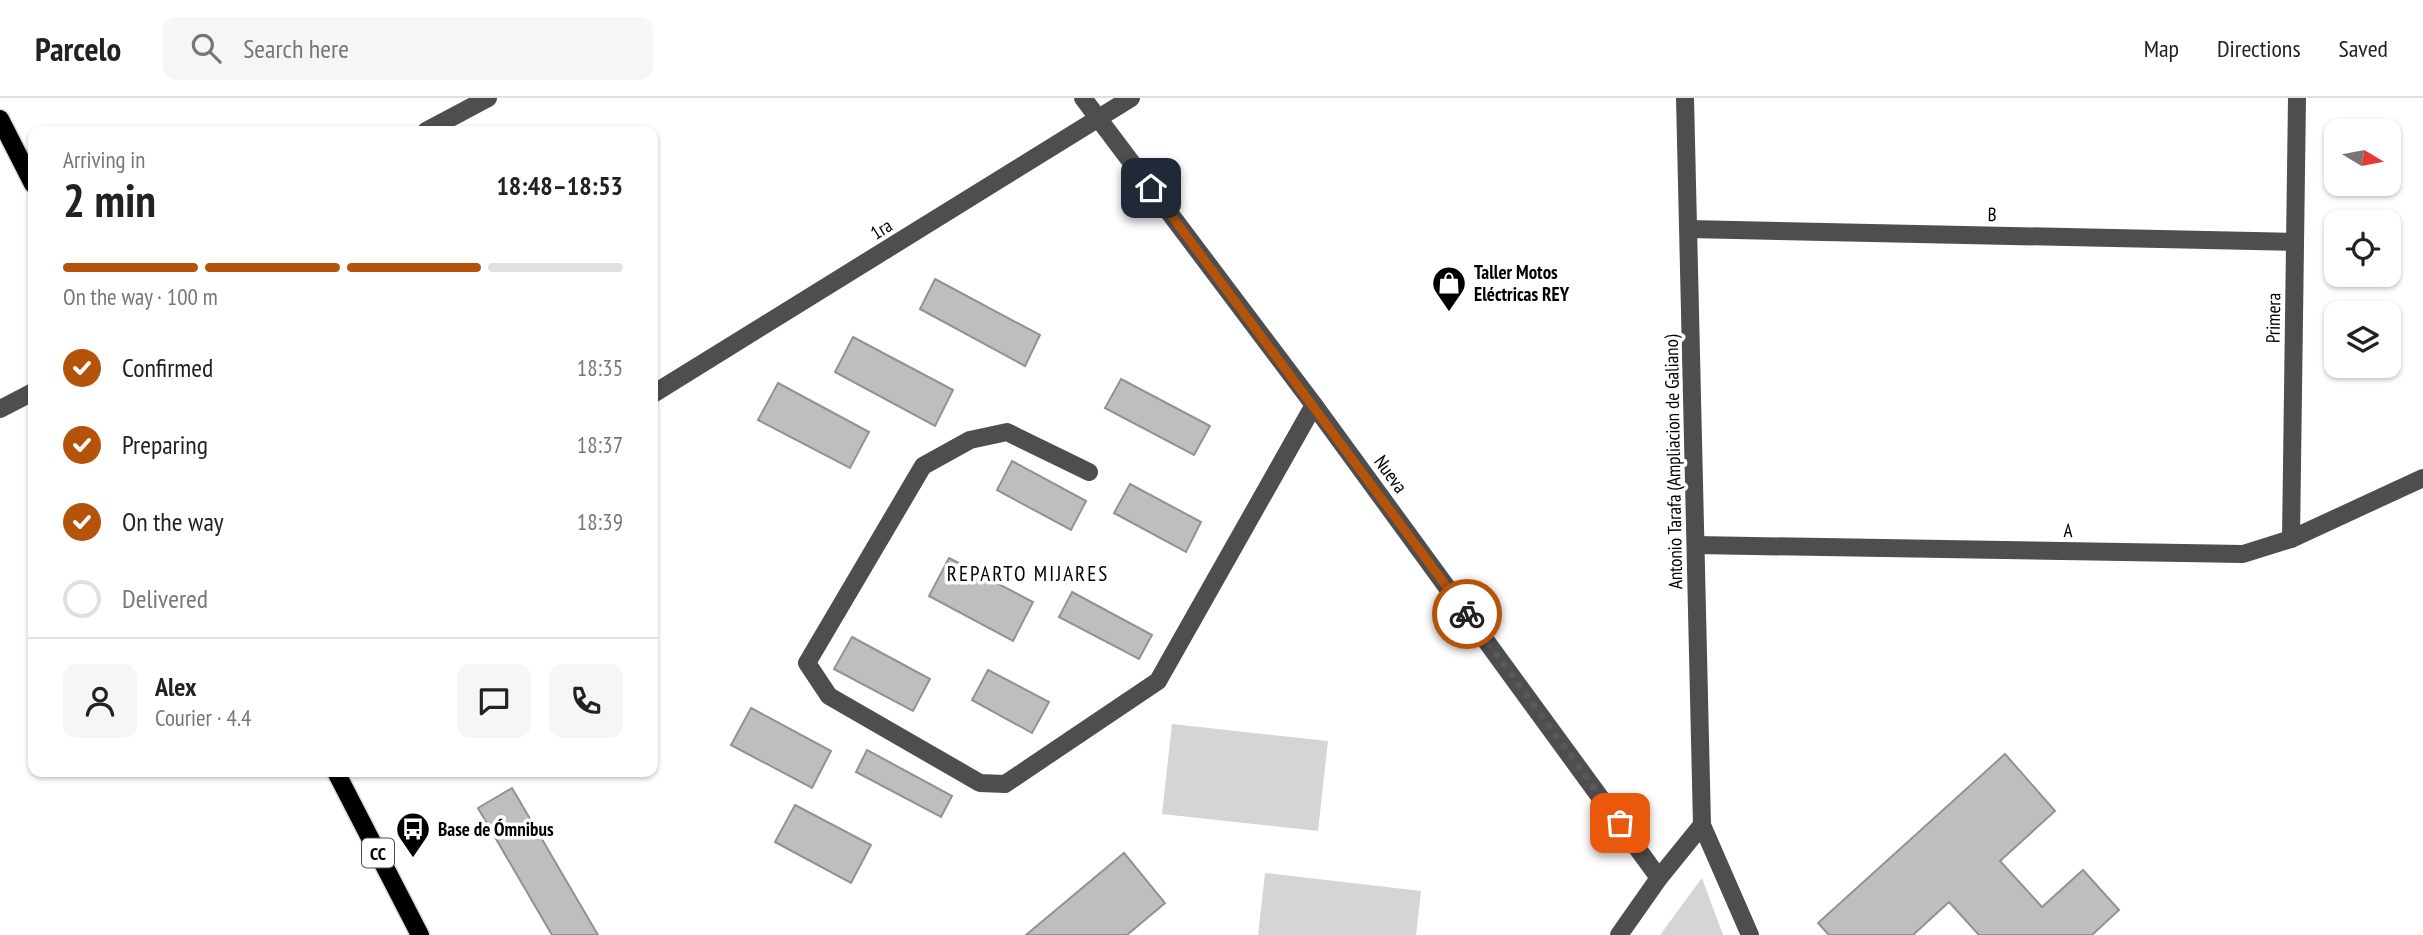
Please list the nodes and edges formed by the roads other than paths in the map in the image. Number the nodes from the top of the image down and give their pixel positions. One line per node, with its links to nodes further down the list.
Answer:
1 (488, 98): 8 (street)
2 (1083, 98): 7 (street, Nueva)
3 (1131, 98): 7 (street, 1ra)
4 (1685, 98): 10 (street, Antonio Tarafa (Ampliacion de Galiano))
5 (2297, 98): 11 (street, Primera)
6 (0, 119): 9 (main road)
7 (1099, 120): 12 (street, 1ra); 14 (street, Nueva)
8 (435, 126)
9 (28, 174)
10 (1689, 229): 11 (street, B); 19 (street, Antonio Tarafa (Ampliacion de Galiano))
11 (2295, 242): 18 (street, Primera)
12 (658, 391)
13 (28, 395): 15 (street)
14 (1314, 405): 16 (street); 22 (street, Nueva)
15 (0, 409)
16 (1089, 472)
17 (2423, 478): 18 (street, A)
18 (2291, 538): 19 (street, A)
19 (1696, 545): 21 (street, Antonio Tarafa (Ampliacion de Galiano))
20 (339, 777): 23 (main road, CC)
21 (1702, 825): 22 (street); 25 (street)
22 (1659, 878): 24 (street)
23 (420, 935)
24 (1619, 935)
25 (1750, 935)

